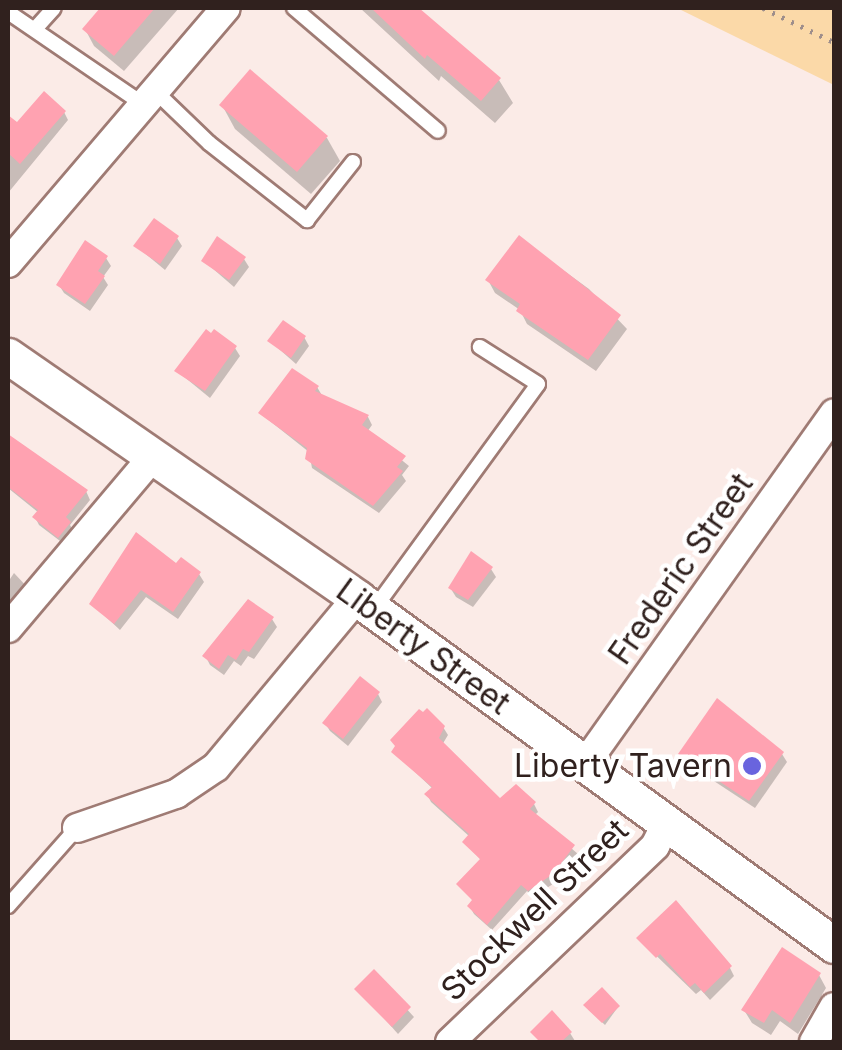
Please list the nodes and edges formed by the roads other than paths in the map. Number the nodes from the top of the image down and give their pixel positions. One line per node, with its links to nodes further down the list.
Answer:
1 (54, 8): 5 (lane)
2 (226, 8): 6 (street)
3 (294, 8): 7 (lane)
4 (8, 12): 5 (lane)
5 (36, 29): 6 (lane)
6 (149, 98): 8 (lane); 9 (street)
7 (438, 131)
8 (353, 162)
9 (8, 263)
10 (480, 346): 14 (lane)
11 (8, 356): 13 (street, Liberty Street)
12 (834, 414): 16 (street, Frederic Street)
13 (154, 455): 14 (street, Liberty Street); 15 (street)
14 (365, 604): 16 (street, Liberty Street); 18 (street)
15 (8, 628)
16 (585, 764): 17 (street, Liberty Street)
17 (666, 824): 20 (street, Liberty Street); 22 (street, Stockwell Street)
18 (77, 828): 19 (lane)
19 (8, 906)
20 (834, 945)
21 (834, 1007): 23 (street)
22 (450, 1042)
23 (814, 1042)

